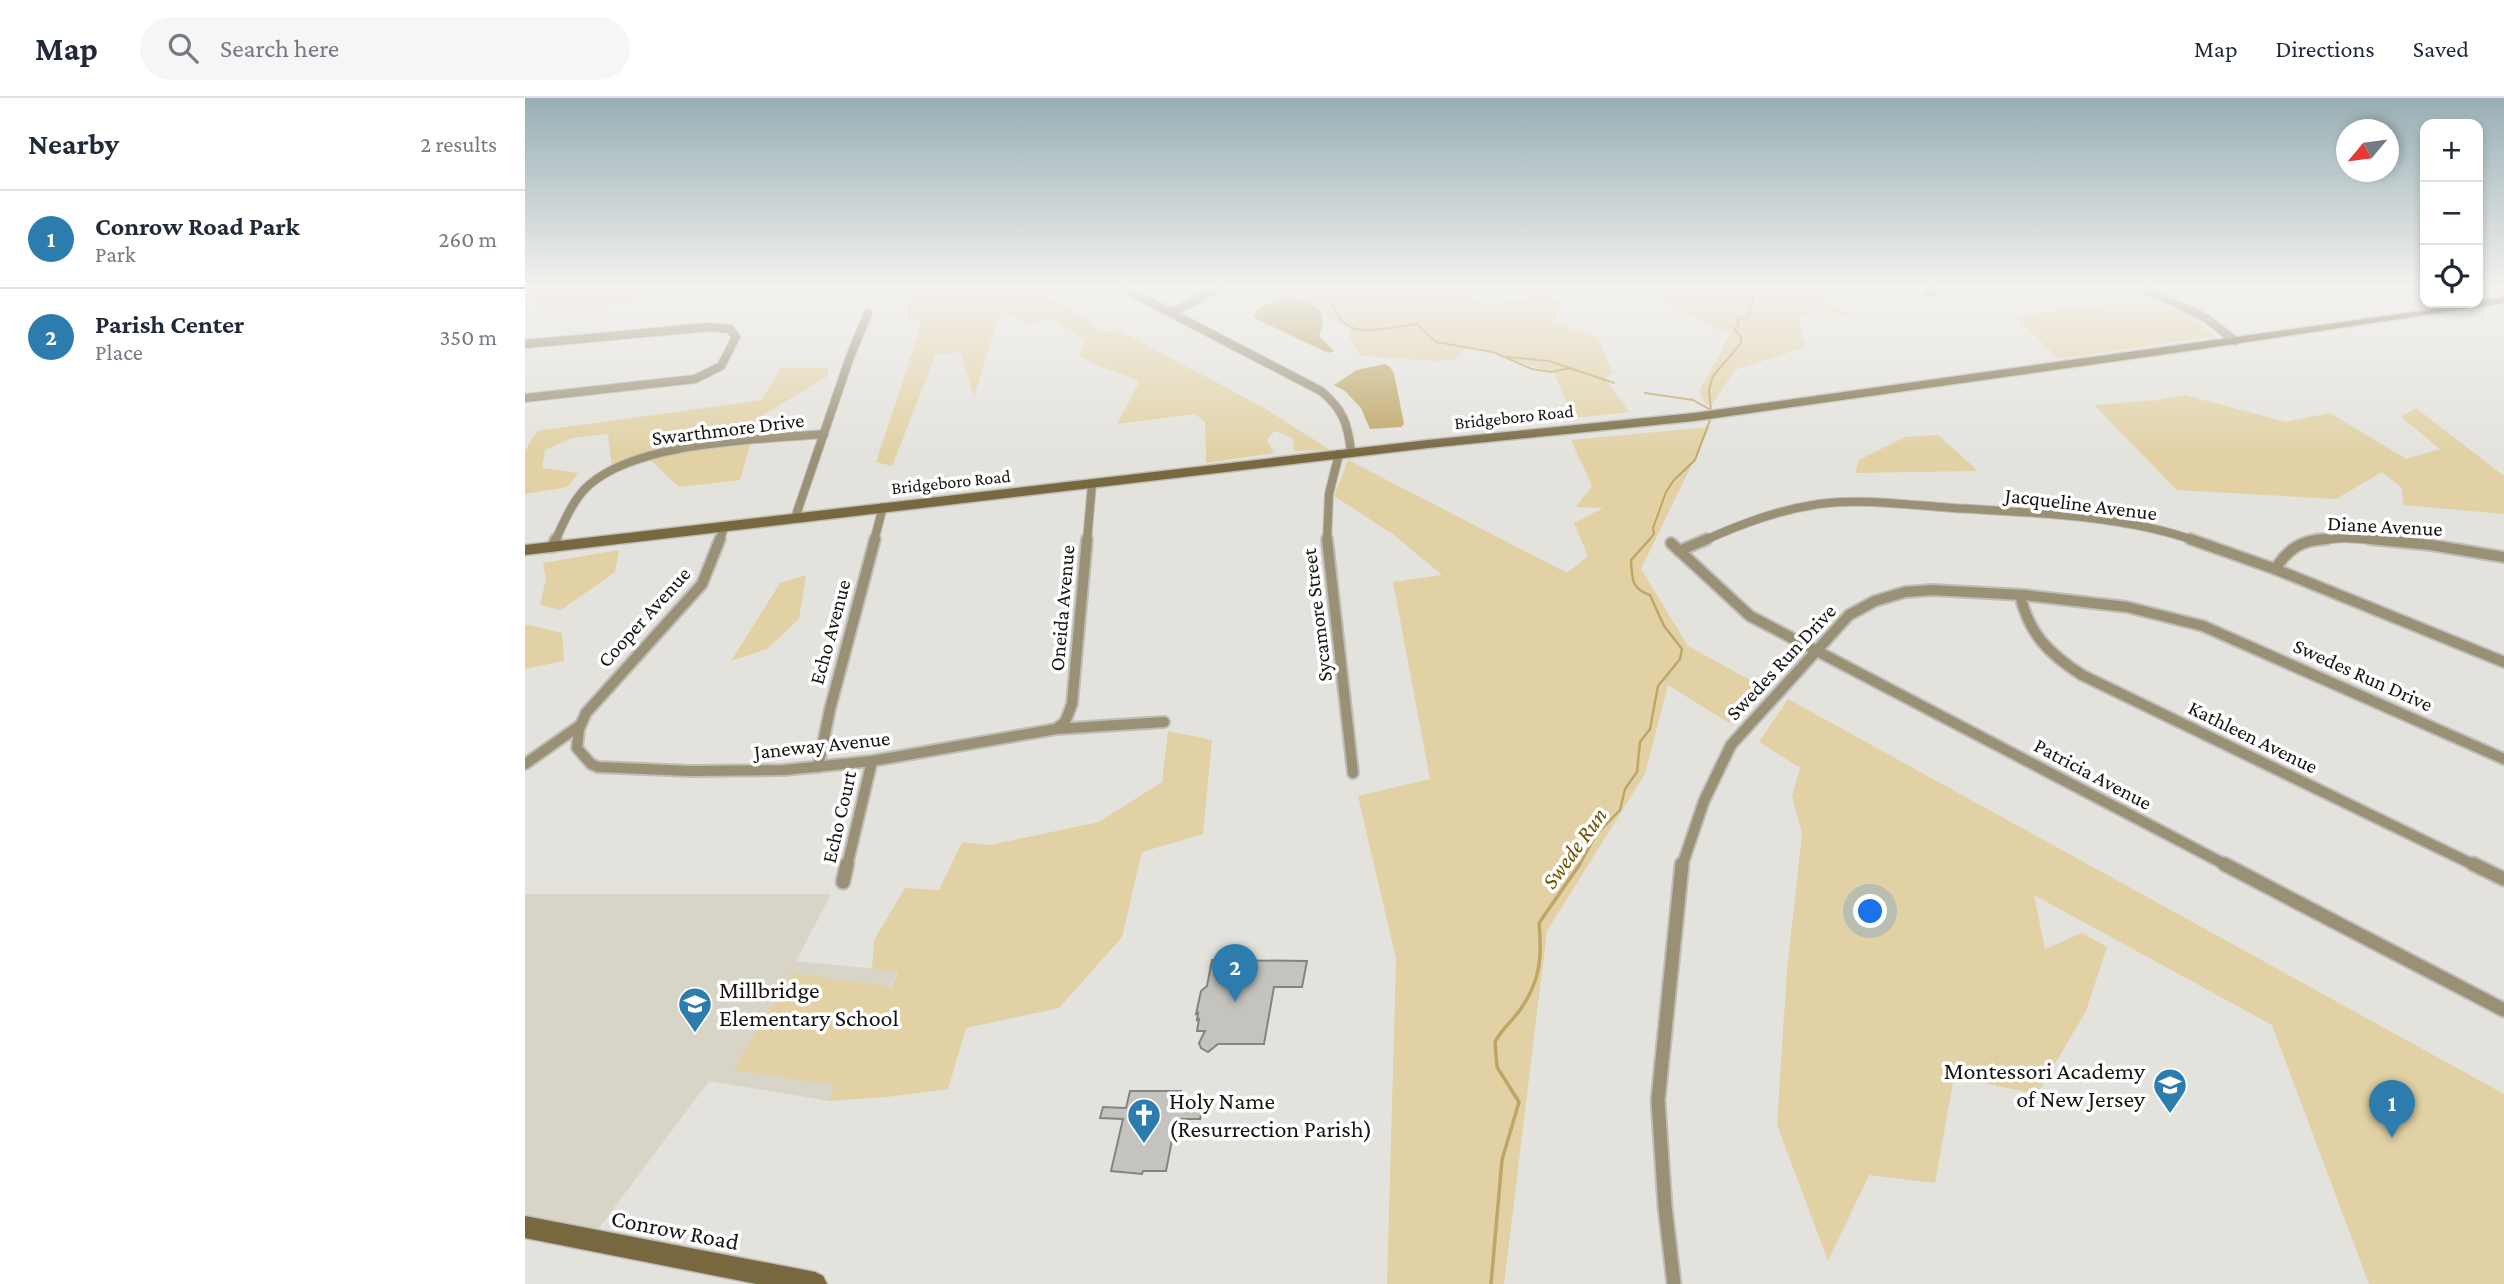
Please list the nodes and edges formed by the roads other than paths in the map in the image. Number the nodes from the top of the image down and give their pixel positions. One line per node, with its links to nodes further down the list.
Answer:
1 (733, 343): 5 (street)
2 (856, 343): 6 (street)
3 (1229, 343): 7 (street)
4 (2218, 343): 7 (main road, Bridgeboro Road)
5 (525, 398)
6 (824, 434): 10 (street); 12 (street, Swarthmore Drive)
7 (1345, 453): 8 (main road, Bridgeboro Road); 27 (street, Sycamore Street)
8 (1092, 484): 9 (main road, Bridgeboro Road); 22 (street, Oneida Avenue)
9 (883, 507): 10 (main road, Bridgeboro Road); 26 (street, Echo Avenue)
10 (795, 518): 11 (main road, Bridgeboro Road)
11 (725, 526): 12 (main road, Bridgeboro Road); 21 (street, Cooper Avenue)
12 (552, 547): 14 (main road, Bridgeboro Road)
13 (1675, 547): 16 (street, Jacqueline Avenue); 18 (street, Patricia Avenue)
14 (525, 550)
15 (2504, 557): 16 (street, Diane Avenue)
16 (2275, 569): 19 (street, Jacqueline Avenue)
17 (2020, 595): 18 (street, Swedes Run Drive); 23 (street, Swedes Run Drive); 28 (street, Kathleen Avenue)
18 (1814, 650): 30 (street, Patricia Avenue); 33 (street, Swedes Run Drive)
19 (2504, 662)
20 (1164, 722): 22 (street, Janeway Avenue)
21 (579, 726): 25 (street); 26 (street, Janeway Avenue)
22 (1056, 729): 24 (street, Janeway Avenue)
23 (2504, 758)
24 (872, 761): 26 (street, Janeway Avenue); 29 (street, Echo Court)
25 (525, 764)
26 (818, 766)
27 (1353, 773)
28 (2504, 879)
29 (843, 882)
30 (2504, 1010)
31 (525, 1227): 32 (main road, Conrow Road)
32 (815, 1284)
33 (1674, 1284)

